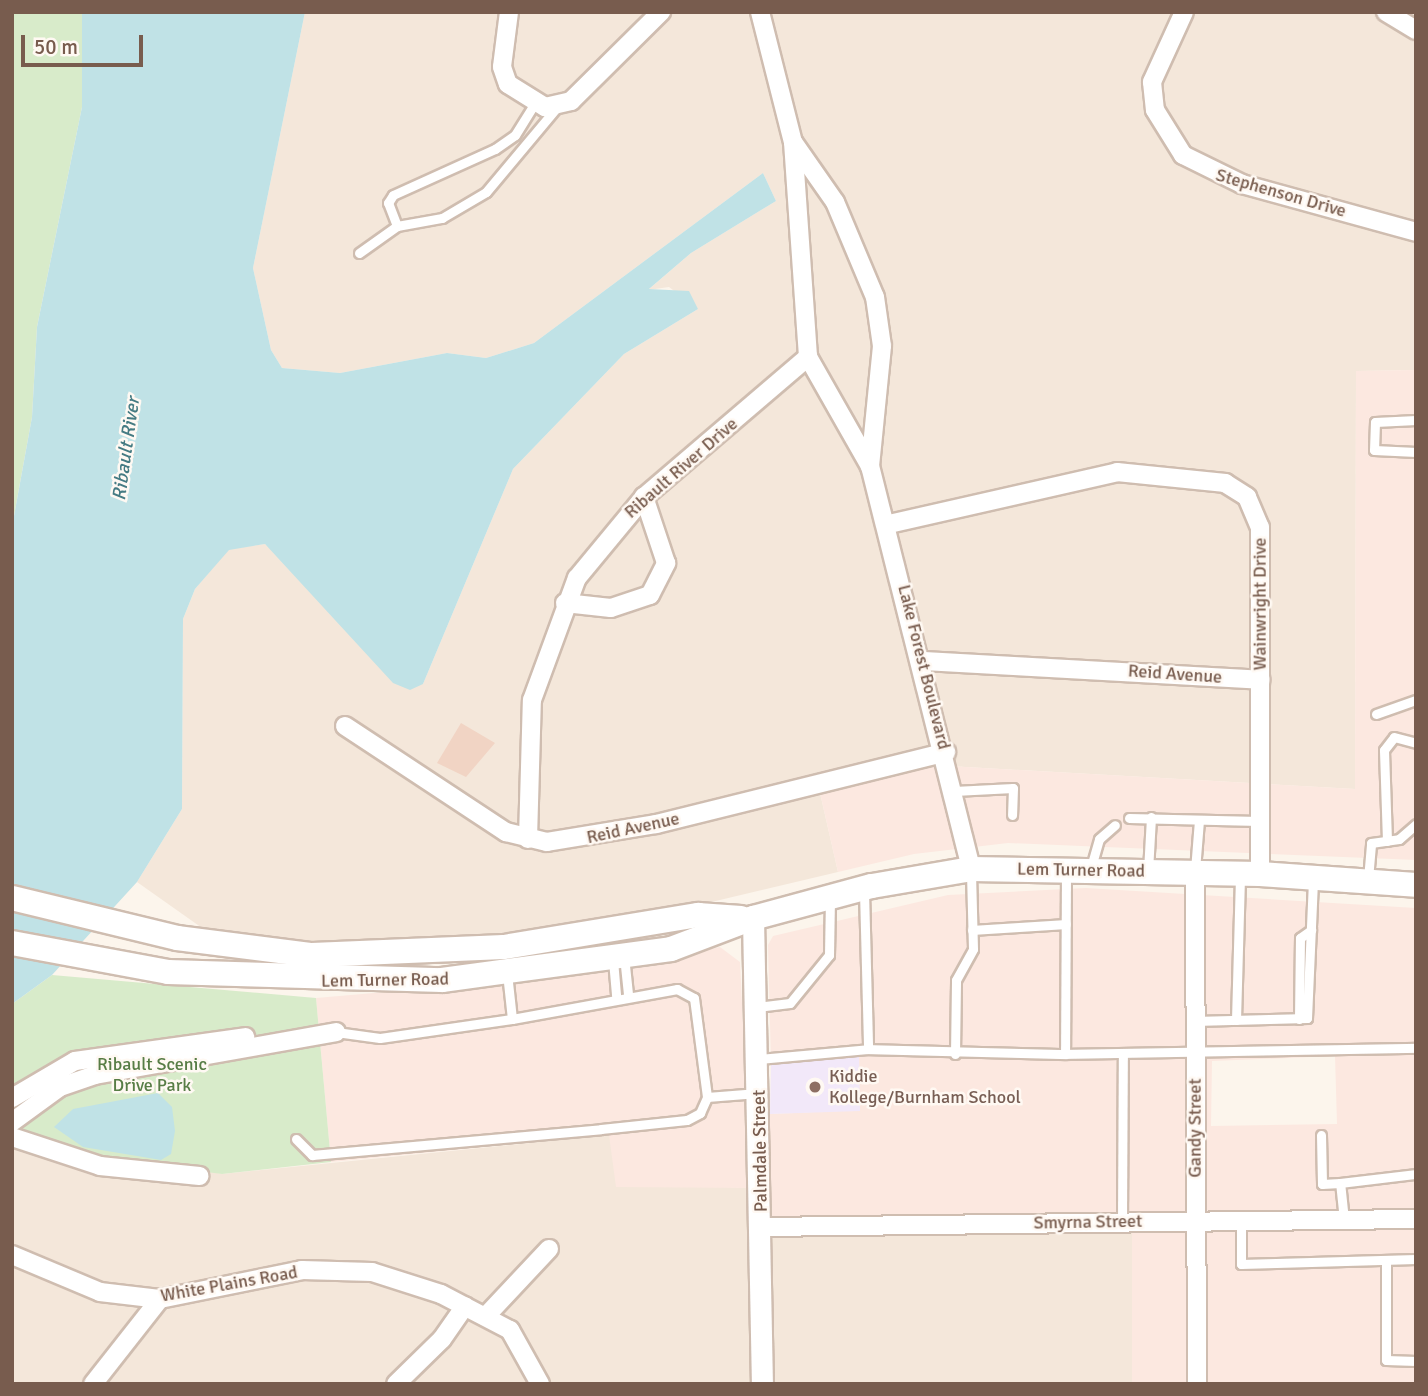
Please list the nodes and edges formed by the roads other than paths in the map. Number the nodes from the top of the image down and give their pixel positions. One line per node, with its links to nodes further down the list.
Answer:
1 (509, 12): 7 (street)
2 (660, 12): 8 (street)
3 (760, 12): 9 (street, Lake Forest Boulevard)
4 (1184, 12): 11 (street, Stephenson Drive)
5 (1386, 12): 6 (street)
6 (1416, 30)
7 (534, 105): 8 (street); 10 (lane)
8 (558, 107): 10 (lane)
9 (793, 142): 13 (street, Lake Forest Boulevard); 16 (street, Lake Forest Boulevard)
10 (397, 226): 12 (lane)
11 (1416, 232)
12 (359, 253)
13 (808, 357): 16 (street, Lake Forest Boulevard); 17 (street, Ribault River Drive)
14 (1416, 420): 15 (lane)
15 (1416, 452)
16 (870, 466): 18 (street, Lake Forest Boulevard)
17 (644, 497): 19 (street, Ribault River Drive); 19 (street)
18 (889, 524): 20 (street, Lake Forest Boulevard); 21 (street, Wainwright Drive)
19 (565, 603): 35 (street, Ribault River Drive)
20 (923, 661): 21 (street, Reid Avenue); 26 (street, Lake Forest Boulevard)
21 (1260, 680): 32 (street, Wainwright Drive)
22 (1416, 700): 23 (lane)
23 (1376, 714)
24 (345, 726): 35 (street, Reid Avenue)
25 (1416, 743): 36 (lane)
26 (946, 752): 27 (street, Lake Forest Boulevard); 35 (street, Reid Avenue)
27 (954, 791): 28 (lane); 38 (street, Lake Forest Boulevard)
28 (1012, 815)
29 (1151, 817): 30 (lane); 31 (lane); 39 (lane)
30 (1129, 818)
31 (1199, 820): 32 (lane); 40 (lane)
32 (1259, 821): 41 (street, Wainwright Drive)
33 (1416, 824): 36 (lane)
34 (1115, 825): 37 (lane)
35 (528, 839)
36 (1387, 841): 43 (lane)
37 (1078, 868): 38 (main road, Lem Turner Road); 39 (main road, Lem Turner Road); 49 (lane)
38 (971, 869): 45 (main road, Lem Turner Road); 50 (lane)
39 (1148, 871): 40 (main road, Lem Turner Road)
40 (1195, 872): 41 (main road, Lem Turner Road); 60 (street, Gandy Street)
41 (1250, 874): 42 (main road, Lem Turner Road); 59 (lane)
42 (1313, 877): 43 (main road, Lem Turner Road); 59 (lane)
43 (1368, 881): 44 (main road, Lem Turner Road)
44 (1416, 885)
45 (864, 888): 46 (main road, Lem Turner Road); 63 (lane)
46 (830, 897): 48 (main road, Lem Turner Road); 57 (lane)
47 (12, 898): 52 (main road, Lem Turner Road)
48 (752, 918): 52 (main road, Lem Turner Road); 53 (main road, Lem Turner Road); 57 (street, Palmdale Street)
49 (1066, 924): 50 (lane); 65 (lane)
50 (972, 930): 64 (lane)
51 (12, 943): 54 (main road, Lem Turner Road)
52 (504, 947): 54 (lane)
53 (619, 957): 54 (main road, Lem Turner Road); 55 (lane); 56 (lane)
54 (506, 973): 58 (lane)
55 (628, 995): 56 (lane); 70 (lane)
56 (616, 997): 58 (lane)
57 (757, 1007): 68 (street, Palmdale Street)
58 (512, 1019): 61 (lane)
59 (1236, 1020): 60 (lane)
60 (1194, 1021): 66 (street, Gandy Street)
61 (336, 1032): 71 (street); 72 (street)
62 (1416, 1048): 66 (lane)
63 (868, 1049): 64 (lane); 68 (lane)
64 (955, 1054): 65 (lane)
65 (1065, 1054): 67 (lane)
66 (1195, 1054): 67 (lane); 82 (street, Gandy Street)
67 (1123, 1056): 81 (lane)
68 (759, 1059): 69 (street, Palmdale Street)
69 (759, 1093): 70 (lane); 84 (street, Palmdale Street)
70 (706, 1097): 75 (lane)
71 (12, 1098)
72 (12, 1122)
73 (1321, 1135): 78 (lane)
74 (12, 1137): 77 (street)
75 (296, 1139)
76 (1416, 1174): 78 (lane)
77 (200, 1176)
78 (1340, 1183): 80 (lane)
79 (1416, 1219): 80 (street, Smyrna Street)
80 (1344, 1220): 83 (street, Smyrna Street)
81 (1122, 1221): 82 (street, Smyrna Street); 84 (street, Smyrna Street)
82 (1195, 1222): 83 (street, Smyrna Street); 97 (street, Gandy Street)
83 (1241, 1222): 88 (lane)
84 (761, 1227): 96 (street, Palmdale Street)
85 (549, 1249): 91 (street)
86 (12, 1255): 89 (street, White Plains Road)
87 (1416, 1259): 88 (lane)
88 (1387, 1260): 92 (lane)
89 (160, 1299): 90 (street, White Plains Road); 93 (street)
90 (465, 1306): 91 (street, White Plains Road); 94 (street)
91 (486, 1316): 95 (street, White Plains Road)
92 (1416, 1361)
93 (93, 1384)
94 (396, 1384)
95 (540, 1384)
96 (762, 1384)
97 (1198, 1384)

